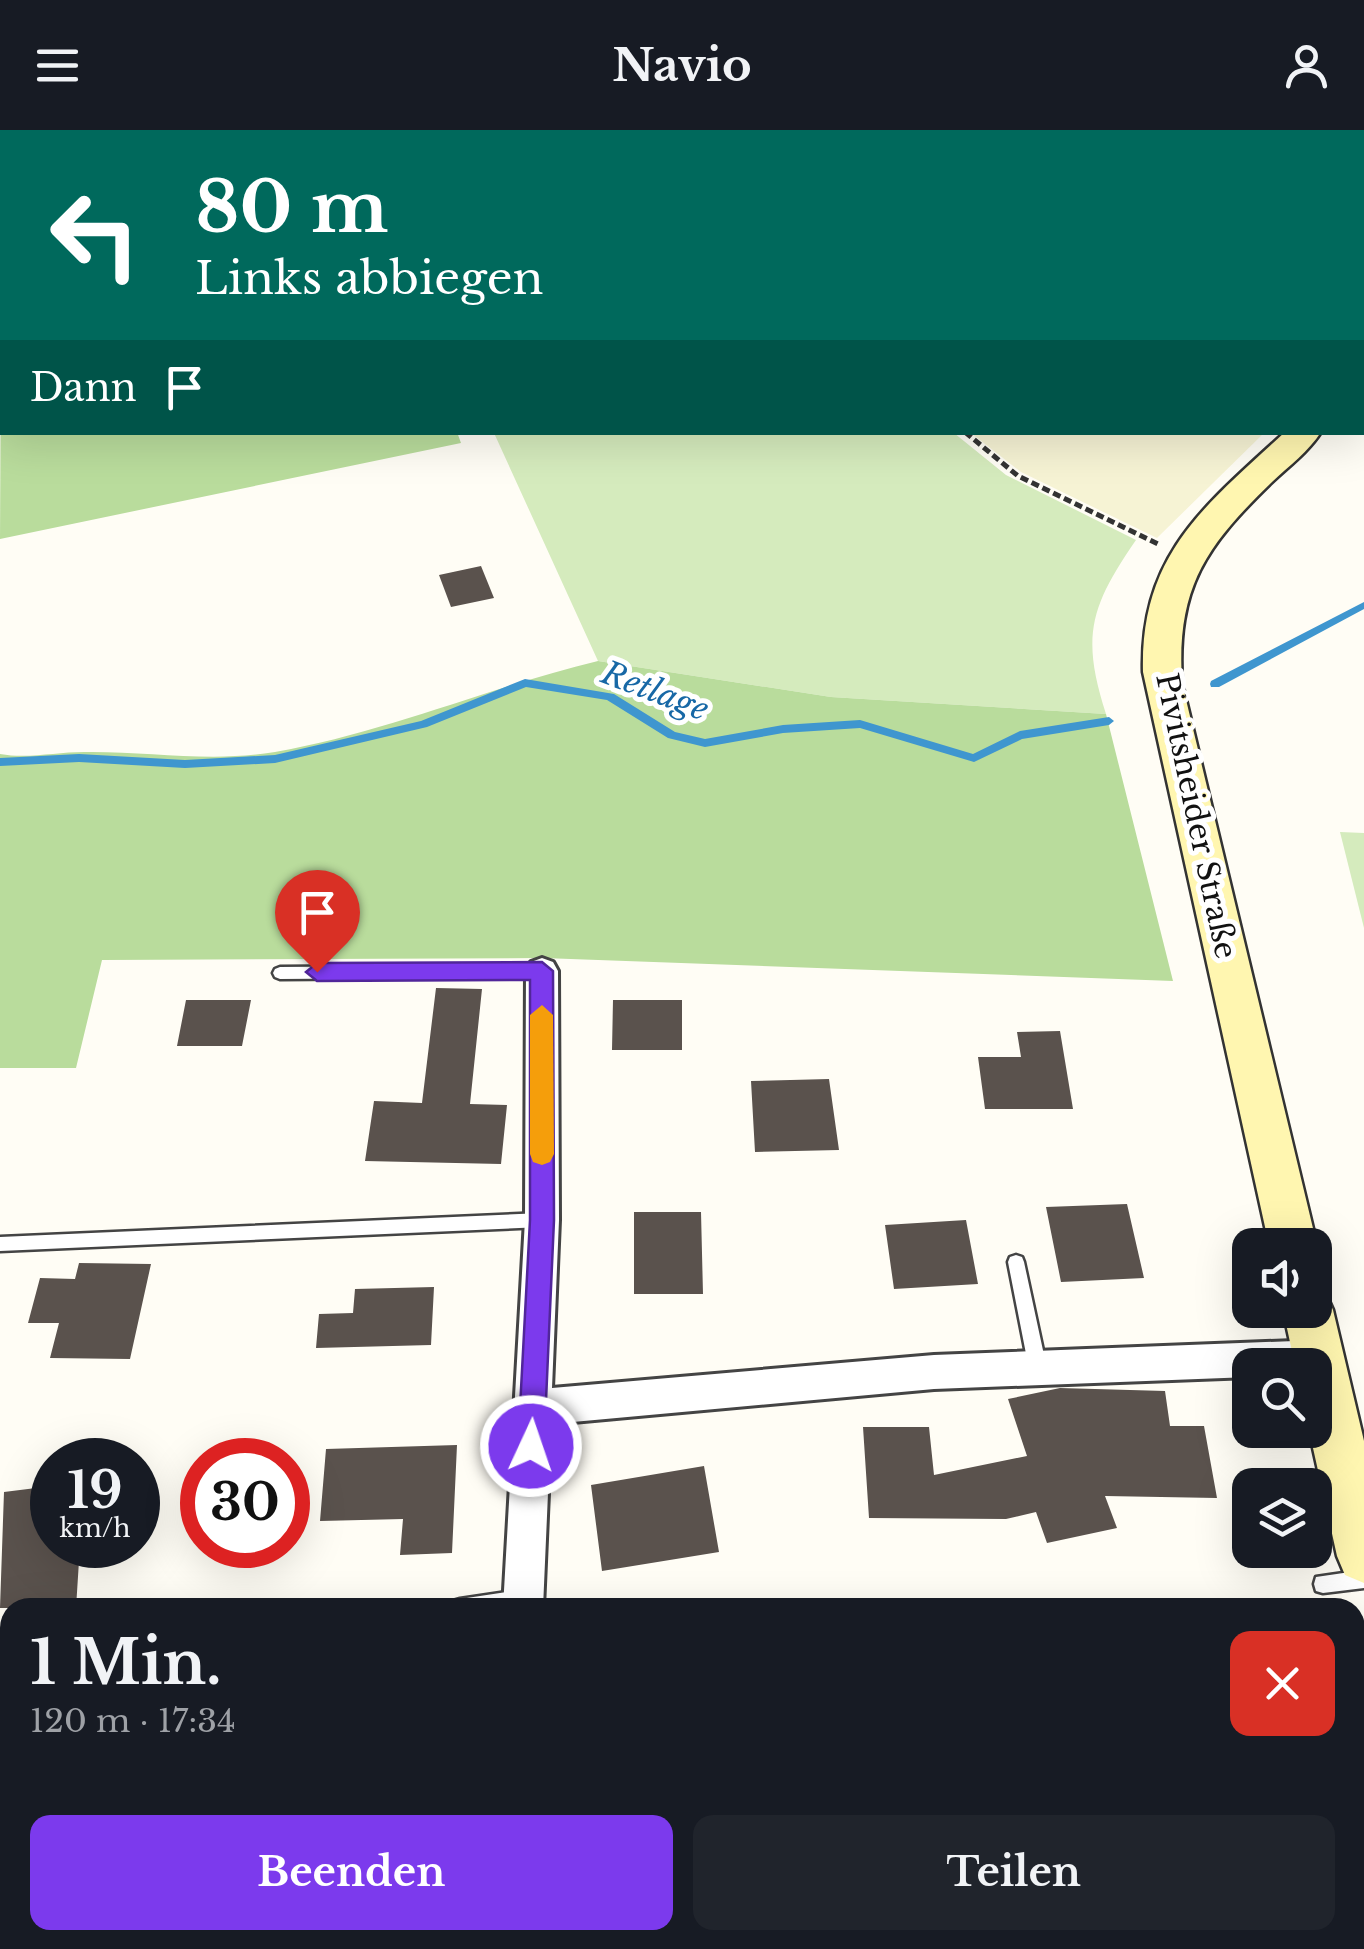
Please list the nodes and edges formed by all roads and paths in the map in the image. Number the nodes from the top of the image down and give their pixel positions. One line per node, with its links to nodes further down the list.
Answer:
1 (969, 435): 3 (path)
2 (1302, 435): 3 (main road, Pivitsheider Straße)
3 (1186, 555): 7 (main road, Pivitsheider Straße)
4 (542, 971): 5 (lane); 6 (street)
5 (280, 972)
6 (542, 1220): 8 (lane); 12 (street)
7 (1289, 1228)
8 (0, 1244)
9 (1016, 1262): 11 (lane)
10 (1313, 1333): 11 (street); 13 (main road)
11 (1038, 1369): 12 (street)
12 (533, 1408): 15 (street)
13 (1344, 1570): 14 (lane)
14 (1364, 1579)
15 (524, 1598)

